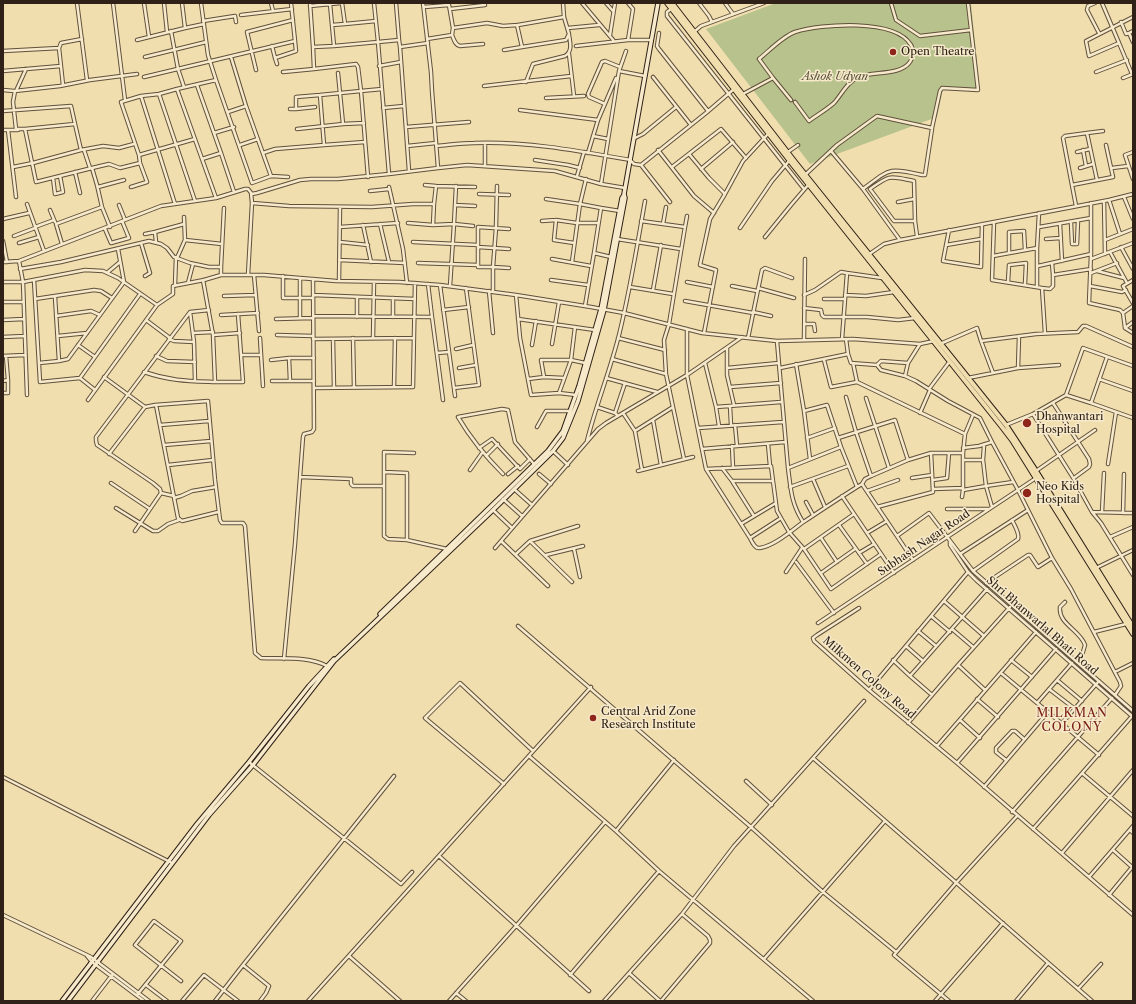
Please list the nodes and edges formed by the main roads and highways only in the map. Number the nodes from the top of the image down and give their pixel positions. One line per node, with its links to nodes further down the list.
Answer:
1 (658, 3): 5 (main road)
2 (667, 3): 4 (main road)
3 (672, 3): 4 (main road)
4 (693, 33): 6 (main road); 6 (main road)
5 (624, 192): 7 (main road); 7 (main road)
6 (867, 255): 8 (main road); 8 (main road)
7 (603, 309): 12 (main road); 12 (main road)
8 (936, 340): 9 (main road)
9 (939, 345): 10 (main road); 10 (main road)
10 (1004, 426): 11 (main road); 11 (main road)
11 (1037, 477): 13 (main road)
12 (502, 498): 16 (main road); 16 (main road)
13 (1094, 569): 14 (main road); 15 (main road)
14 (1133, 627)
15 (1133, 634)
16 (251, 764): 17 (main road)
17 (95, 962): 18 (main road); 19 (main road)
18 (62, 1001)
19 (68, 1001)

